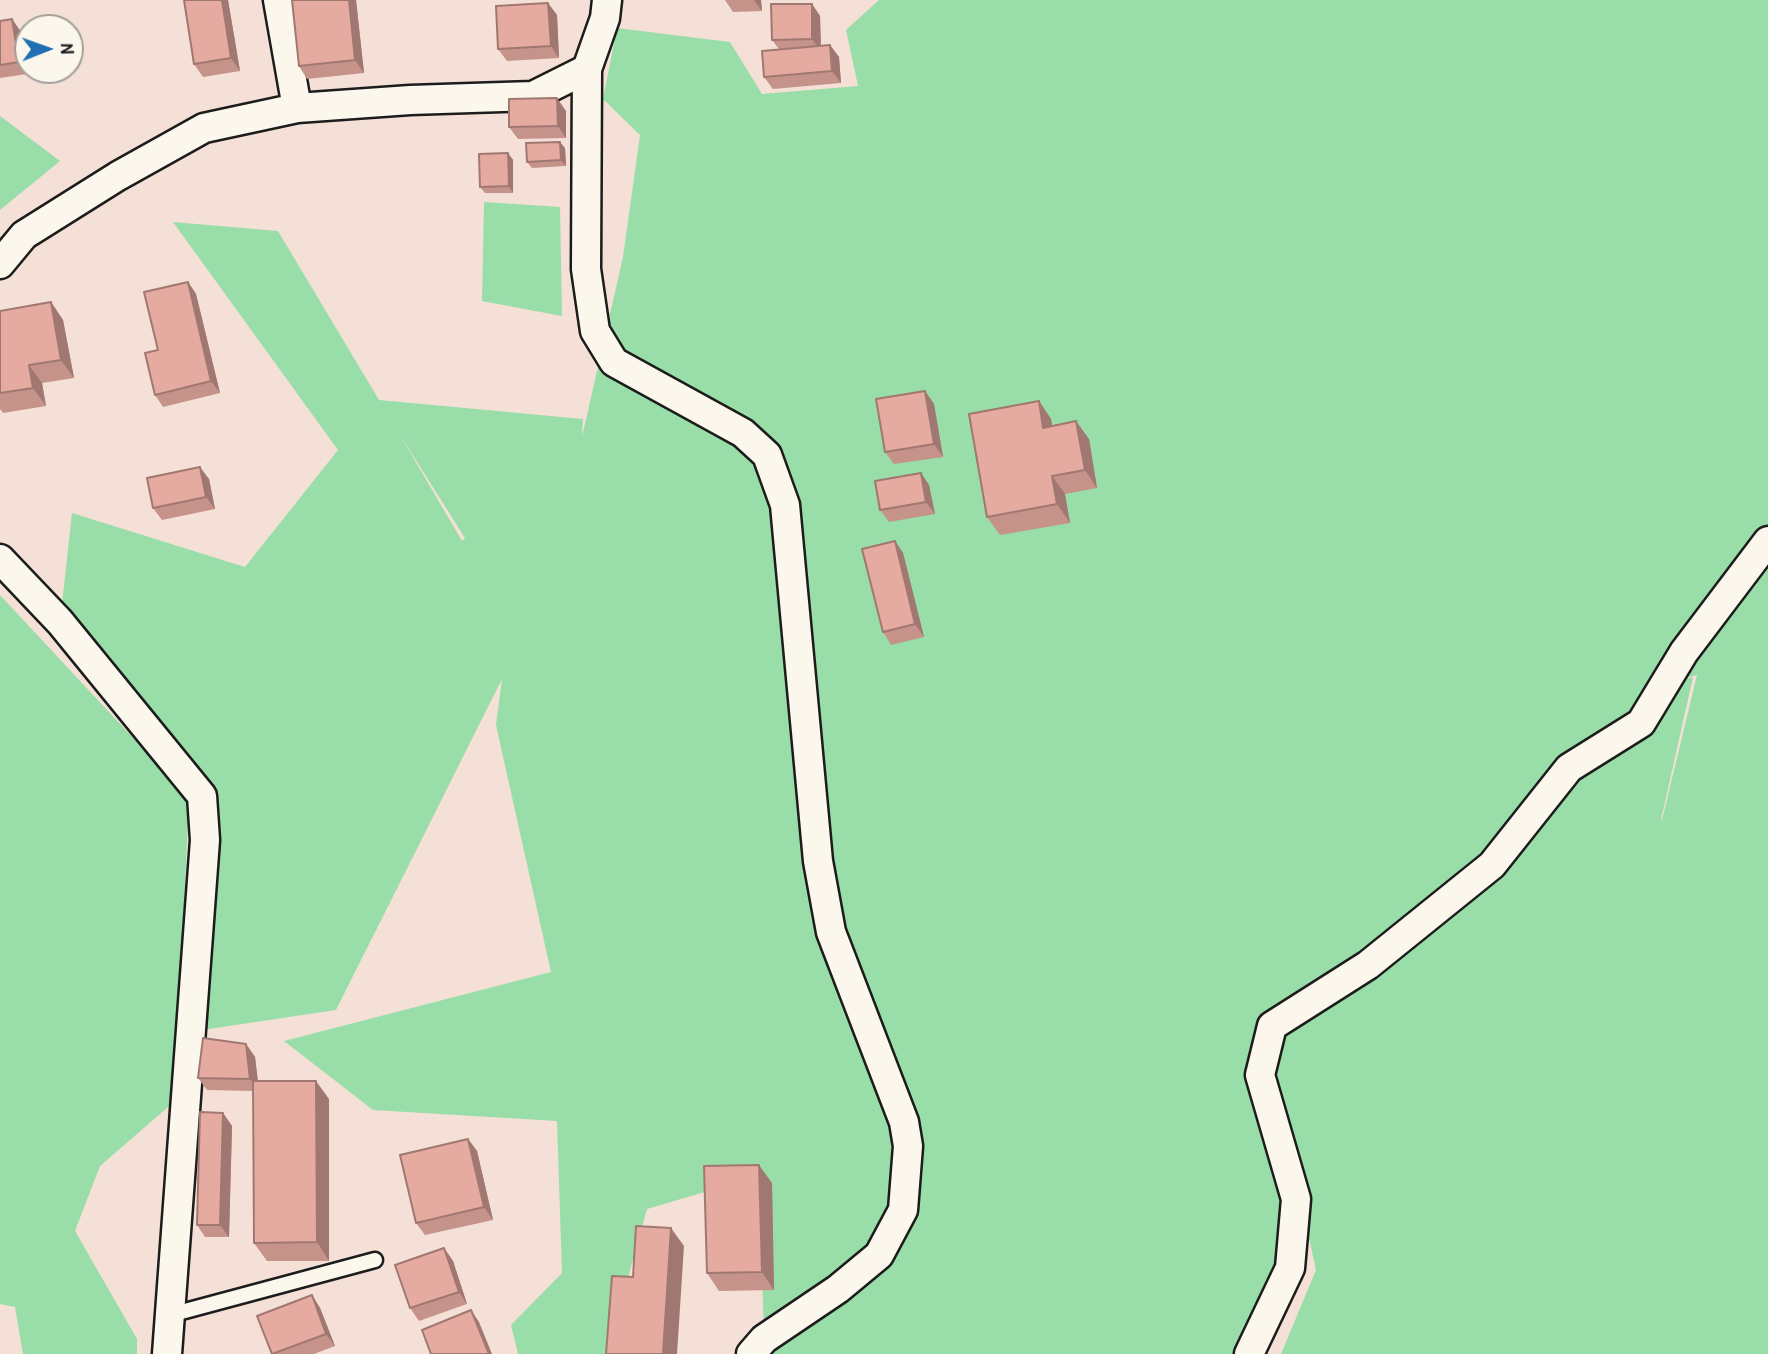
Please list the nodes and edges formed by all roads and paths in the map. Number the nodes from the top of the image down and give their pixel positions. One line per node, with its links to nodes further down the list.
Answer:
1 (278, 0): 4 (street)
2 (607, 0): 3 (street)
3 (587, 69): 4 (street); 12 (street)
4 (297, 108): 5 (street)
5 (12, 232): 6 (street)
6 (0, 264)
7 (1768, 541): 13 (street)
8 (0, 559): 10 (street)
9 (375, 1260): 10 (lane)
10 (170, 1315): 11 (street)
11 (167, 1354)
12 (751, 1354)
13 (1249, 1354)

